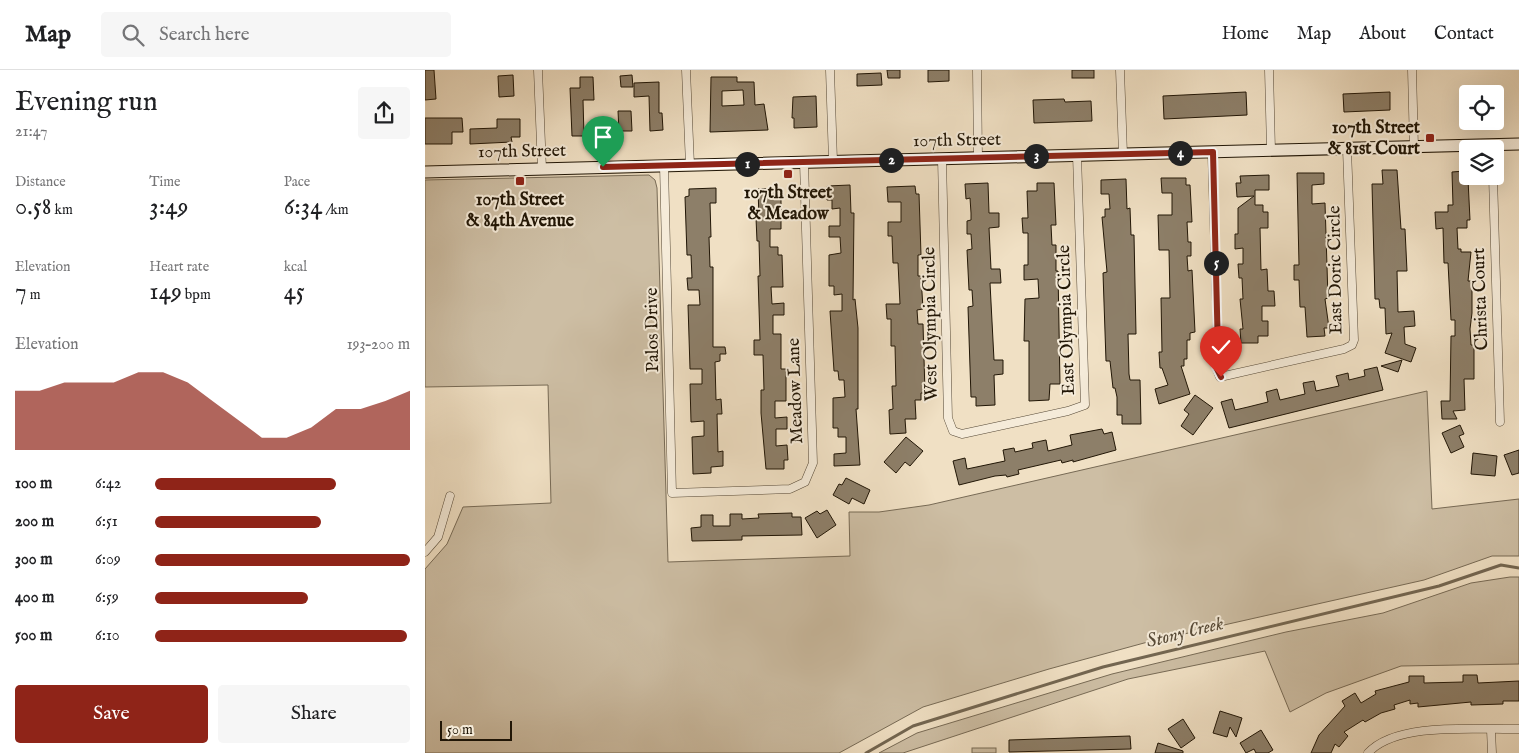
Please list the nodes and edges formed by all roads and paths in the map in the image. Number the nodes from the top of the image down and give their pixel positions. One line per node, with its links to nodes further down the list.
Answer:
1 (538, 70): 23 (street)
2 (686, 70): 21 (street)
3 (830, 70): 20 (street)
4 (977, 70): 17 (street)
5 (1120, 70): 15 (street)
6 (1269, 70): 13 (street)
7 (1412, 70): 10 (street)
8 (1519, 144): 9 (street, 107th Street)
9 (1504, 146)
10 (1414, 147): 11 (street, 107th Street); 12 (street, 107th Street)
11 (1459, 147)
12 (1347, 148): 13 (street, 107th Street); 14 (street, East Doric Circle)
13 (1271, 150): 14 (street, 107th Street)
14 (1213, 152): 15 (street, 107th Street)
15 (1123, 154): 16 (street, 107th Street)
16 (1077, 155): 17 (street, 107th Street); 27 (street, East Olympia Circle)
17 (978, 158): 18 (street, 107th Street)
18 (942, 159): 20 (street, 107th Street); 27 (street, West Olympia Circle)
19 (804, 162): 20 (street, 107th Street); 21 (street, 107th Street); 28 (street, Meadow Lane)
20 (833, 162)
21 (690, 165): 22 (street, 107th Street)
22 (664, 166): 23 (street, 107th Street); 28 (street, Palos Drive)
23 (541, 169): 24 (street, 107th Street)
24 (425, 172)
25 (1493, 185): 26 (street, Christa Court)
26 (1500, 422)
27 (1009, 425)
28 (672, 493)
29 (450, 496): 30 (street)
30 (425, 552)
31 (1519, 729): 32 (street)
32 (1491, 730): 33 (street); 34 (street)
33 (1368, 753)
34 (1492, 753)

